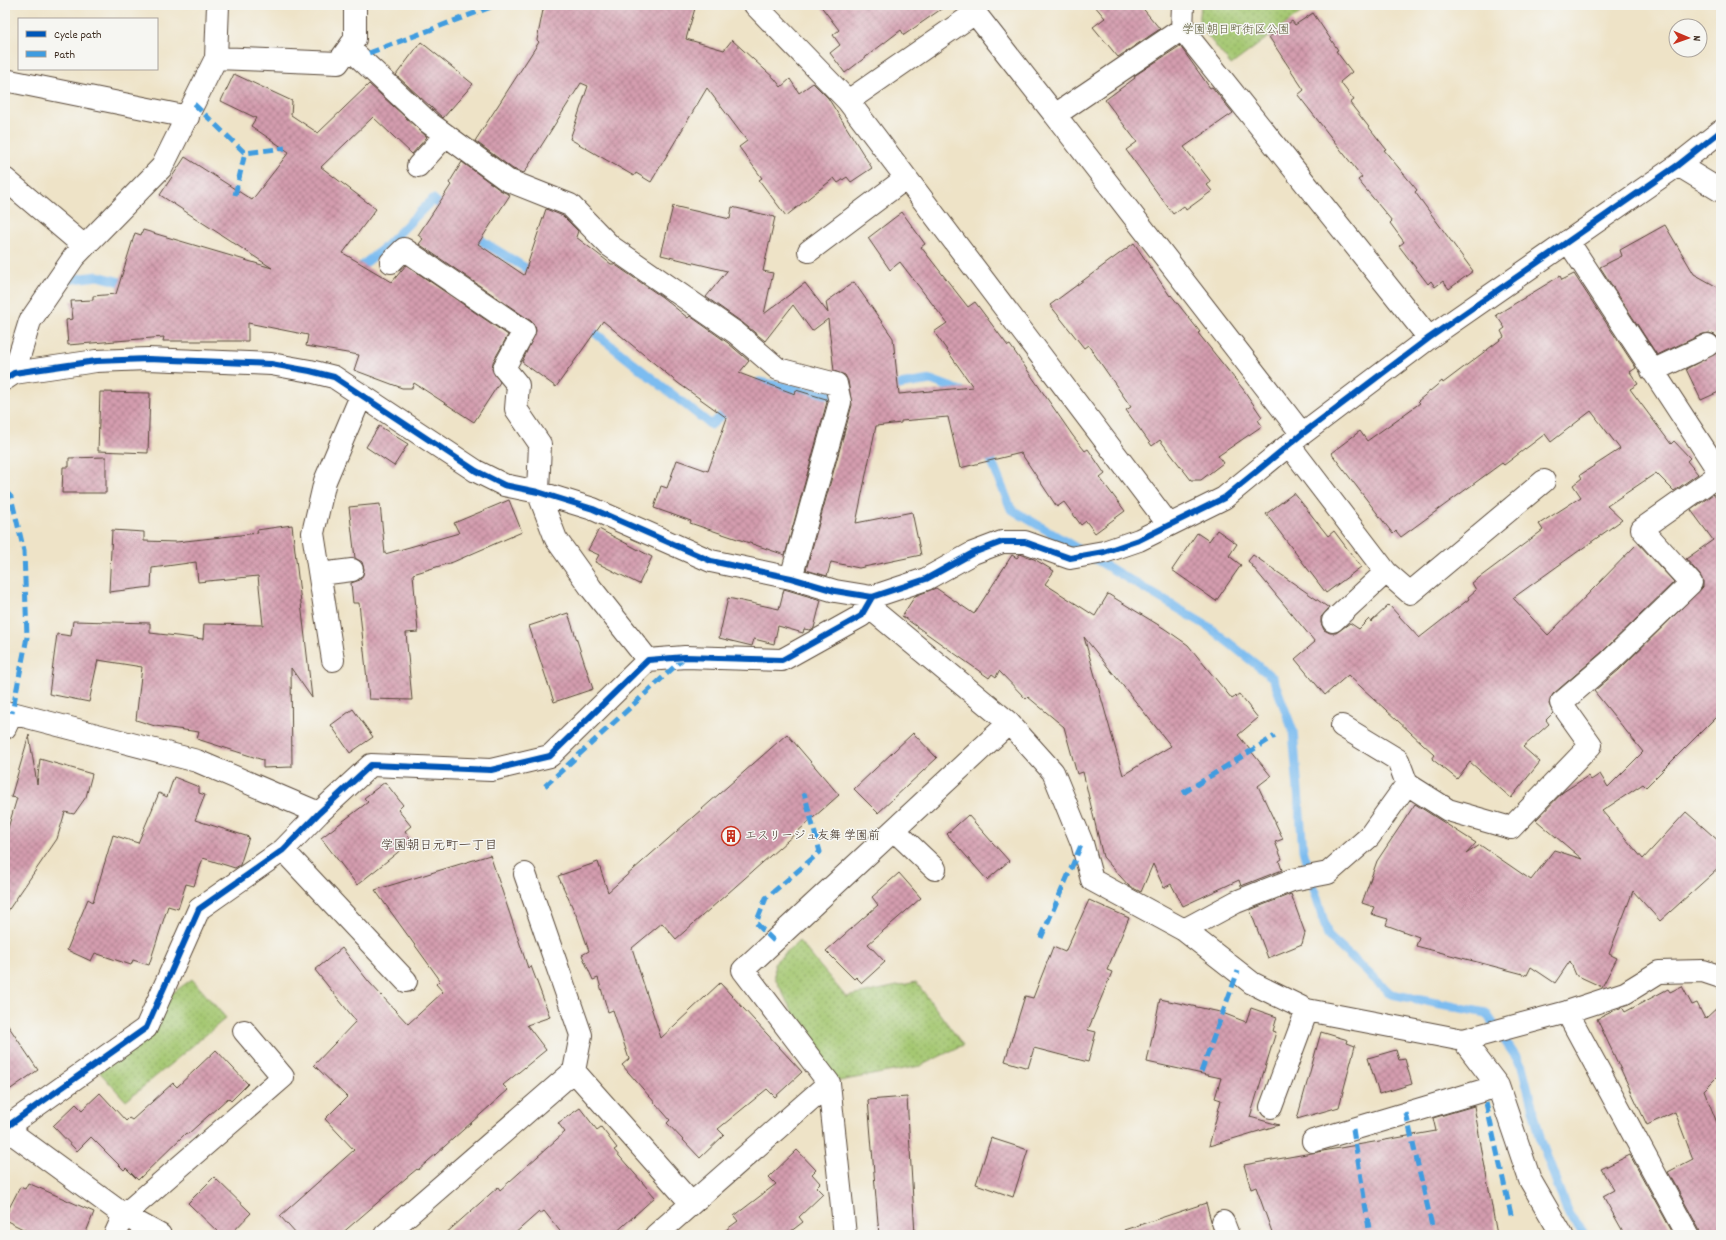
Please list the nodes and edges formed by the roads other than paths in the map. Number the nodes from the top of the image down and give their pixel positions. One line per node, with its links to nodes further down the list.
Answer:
1 (218, 5): 7 (street)
2 (355, 5): 6 (street)
3 (755, 5): 9 (street)
4 (1183, 5): 5 (street)
5 (1182, 29): 10 (street); 23 (street)
6 (349, 48): 7 (street); 13 (street)
7 (216, 58): 11 (street)
8 (5, 80): 11 (street)
9 (848, 101): 10 (street); 16 (street)
10 (1055, 115): 28 (street)
11 (188, 117): 20 (street)
12 (1721, 131): 14 (street)
13 (446, 135): 15 (street); 36 (street)
14 (1678, 165): 18 (street); 19 (street)
15 (418, 166)
16 (906, 178): 21 (street); 32 (street)
17 (5, 179): 20 (street)
18 (1721, 191)
19 (1568, 241): 23 (street); 25 (street)
20 (84, 246): 26 (street)
21 (809, 250)
22 (391, 262): 31 (street)
23 (1429, 338): 28 (street)
24 (1708, 345): 25 (street)
25 (1652, 371): 29 (street)
26 (10, 376): 27 (street)
27 (361, 396): 31 (street); 35 (street)
28 (1295, 440): 32 (street); 34 (street)
29 (1721, 474): 44 (street)
30 (1544, 481): 34 (street)
31 (538, 492): 36 (street); 40 (street)
32 (1169, 525): 37 (street)
33 (352, 570): 35 (street)
34 (1386, 572): 38 (street)
35 (320, 574): 39 (street)
36 (791, 578): 37 (street)
37 (872, 597): 40 (street); 41 (street)
38 (1333, 621)
39 (334, 660)
40 (648, 660): 45 (street)
41 (1009, 724): 46 (street); 50 (street)
42 (1342, 726): 44 (street)
43 (5, 728): 45 (street)
44 (1407, 784): 50 (street)
45 (319, 813): 47 (street)
46 (894, 830): 48 (street); 58 (street)
47 (283, 850): 52 (street); 61 (street)
48 (935, 869)
49 (525, 874): 57 (street)
50 (1184, 930): 53 (street)
51 (1721, 977): 54 (street)
52 (406, 981)
53 (1307, 1010): 56 (street); 60 (street)
54 (1567, 1012): 56 (street); 71 (street)
55 (244, 1031): 64 (street)
56 (1463, 1040): 59 (street)
57 (574, 1071): 63 (street); 67 (street)
58 (829, 1083): 63 (street); 69 (street)
59 (1498, 1086): 62 (street); 70 (street)
60 (1271, 1107)
61 (5, 1128): 64 (street)
62 (1313, 1141)
63 (691, 1203): 68 (street)
64 (124, 1215): 65 (street); 66 (street)
65 (115, 1235)
66 (160, 1235)
67 (385, 1235)
68 (656, 1235)
69 (845, 1235)
70 (1562, 1235)
71 (1688, 1235)

